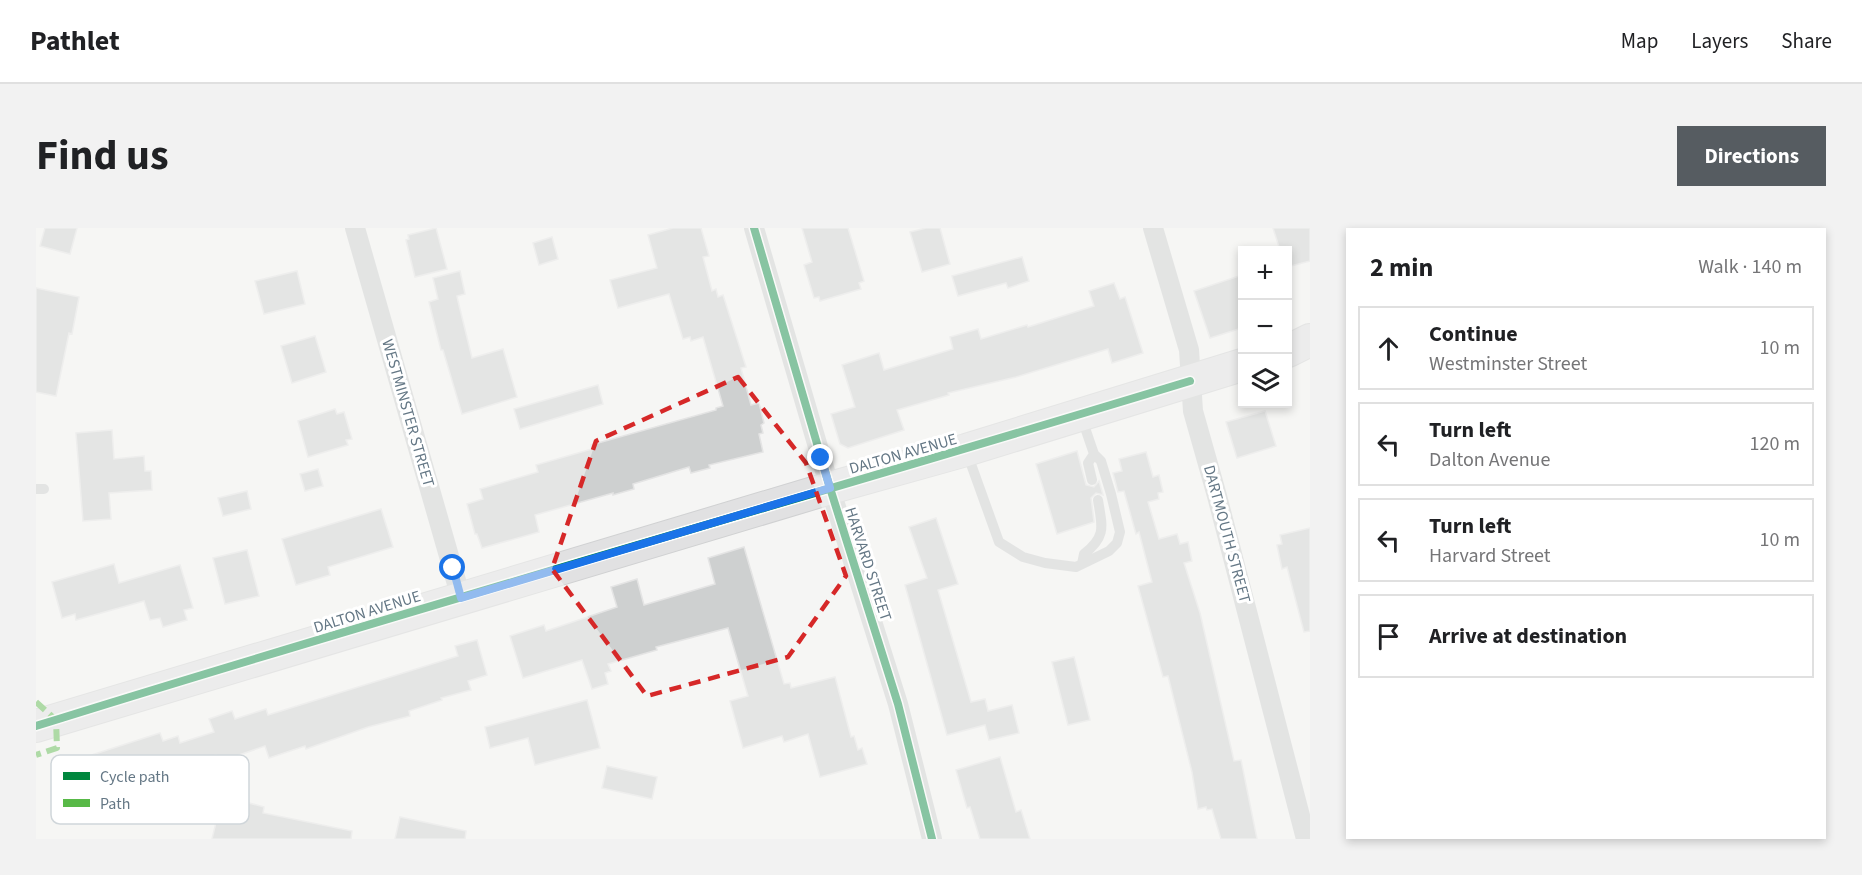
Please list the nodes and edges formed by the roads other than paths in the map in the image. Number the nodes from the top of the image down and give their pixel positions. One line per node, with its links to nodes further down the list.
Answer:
1 (355, 228): 17 (street, WESTMINSTER STREET)
2 (754, 228): 14 (street, HARVARD STREET)
3 (1153, 228): 9 (street, DARTMOUTH STREET)
4 (1310, 340): 6 (main road)
5 (1310, 348): 7 (main road)
6 (1292, 349)
7 (1292, 351)
8 (1238, 366): 9 (main road, DALTON AVENUE)
9 (1190, 381): 10 (main road, DALTON AVENUE); 20 (street, DARTMOUTH STREET)
10 (1080, 414): 11 (main road, DALTON AVENUE); 12 (lane)
11 (966, 450): 14 (main road, DALTON AVENUE); 16 (lane)
12 (1094, 454): 13 (lane); 16 (lane)
13 (1092, 480)
14 (830, 488): 17 (main road, DALTON AVENUE); 19 (street, HARVARD STREET)
15 (1098, 500): 16 (lane)
16 (1082, 564)
17 (461, 598): 18 (main road, DALTON AVENUE)
18 (36, 726)
19 (932, 839)
20 (1306, 839)

